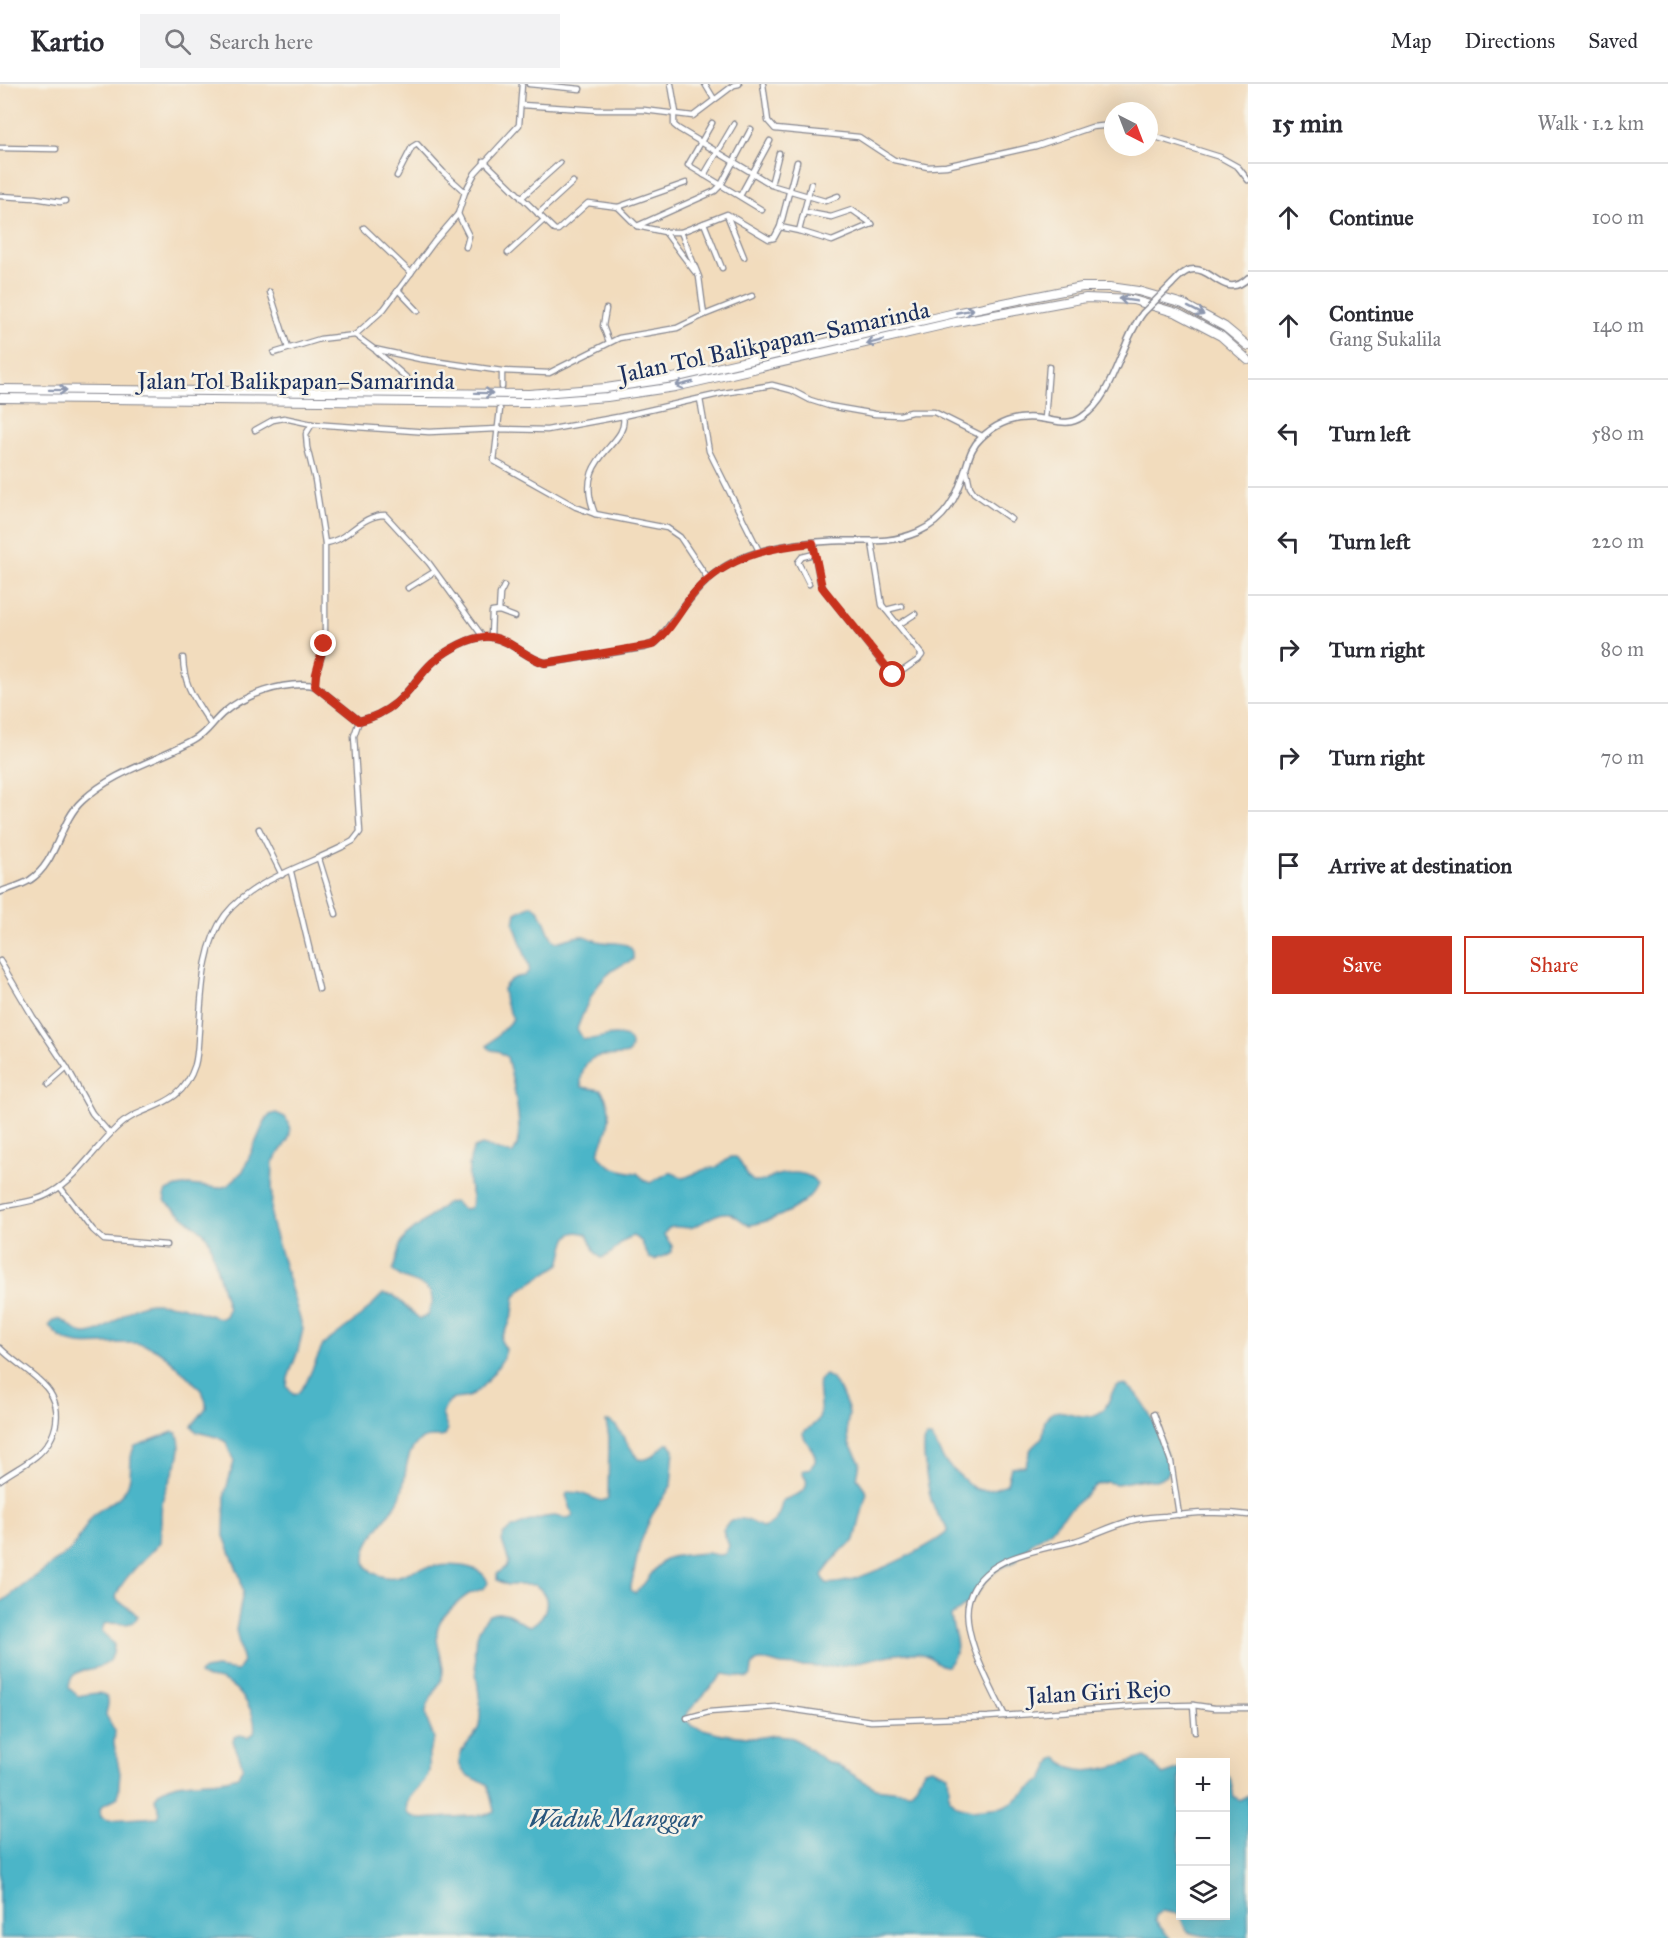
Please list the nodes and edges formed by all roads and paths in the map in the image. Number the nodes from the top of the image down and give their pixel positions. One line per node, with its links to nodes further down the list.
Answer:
1 (522, 84): 9 (street)
2 (529, 84): 7 (street)
3 (671, 84): 10 (street)
4 (705, 84): 8 (street)
5 (735, 84): 8 (street)
6 (763, 84): 13 (street)
7 (580, 89)
8 (714, 99): 10 (street)
9 (522, 105): 10 (street); 22 (street)
10 (675, 113): 17 (street)
11 (712, 123): 17 (street)
12 (734, 124): 20 (street)
13 (1104, 126)
14 (752, 129): 23 (street)
15 (1158, 138): 29 (street)
16 (770, 141): 26 (street)
17 (700, 142): 20 (street); 27 (street)
18 (0, 148): 19 (street)
19 (56, 148)
20 (716, 152): 23 (street); 27 (street)
21 (779, 153): 34 (street)
22 (484, 161): 36 (street); 41 (street)
23 (734, 162): 26 (street); 33 (street)
24 (797, 162): 35 (street)
25 (560, 163): 41 (street)
26 (752, 173): 34 (street); 38 (street)
27 (704, 175): 33 (street)
28 (397, 176): 36 (street)
29 (1248, 180)
30 (573, 182): 47 (street)
31 (686, 183): 43 (street)
32 (811, 184): 39 (street)
33 (721, 185): 38 (street); 51 (street)
34 (771, 185): 35 (street)
35 (788, 190): 39 (street); 52 (street)
36 (465, 192): 46 (street)
37 (0, 196): 42 (street)
38 (740, 196): 44 (street)
39 (808, 196): 40 (street); 45 (street)
40 (838, 196)
41 (521, 198): 47 (street)
42 (65, 201)
43 (618, 207): 49 (street); 51 (street)
44 (762, 210)
45 (804, 212): 54 (street); 54 (street)
46 (458, 214): 57 (street); 61 (street)
47 (538, 214): 49 (street)
48 (727, 214): 50 (street); 52 (street); 59 (street)
49 (544, 220): 58 (street)
50 (704, 223): 56 (street); 60 (street)
51 (637, 226): 55 (street)
52 (780, 227): 54 (street)
53 (364, 228): 61 (street)
54 (799, 231)
55 (665, 232): 56 (street); 62 (street)
56 (681, 232): 62 (street)
57 (466, 247)
58 (508, 253)
59 (744, 257)
60 (722, 268)
61 (411, 273): 64 (street)
62 (699, 277): 69 (street)
63 (1248, 278): 86 (street, bridge)
64 (398, 290): 68 (street); 70 (street)
65 (270, 292): 73 (street)
66 (752, 296): 69 (street)
67 (606, 309): 71 (street)
68 (418, 311)
69 (704, 315): 71 (street)
70 (355, 335): 73 (street); 74 (street)
71 (609, 342): 78 (street)
72 (1248, 346): 81 (highway, Jalan Tol Balikpapan–Samarinda, one-way to 72)
73 (288, 348): 75 (street)
74 (374, 349): 78 (street); 79 (street)
75 (274, 353)
76 (1248, 360): 82 (highway, Jalan Tol Balikpapan–Samarinda, one-way to 82)
77 (1049, 367): 86 (street)
78 (502, 371): 80 (street)
79 (408, 379)
80 (502, 387)
81 (0, 389)
82 (0, 398)
83 (700, 399): 85 (street); 90 (street); 97 (street)
84 (500, 409): 88 (street)
85 (623, 416): 88 (street); 92 (street)
86 (1045, 419): 90 (street)
87 (312, 424): 88 (street); 89 (street); 94 (street)
88 (498, 429): 92 (street)
89 (255, 430)
90 (982, 436): 91 (street)
91 (966, 468): 93 (street); 96 (street)
92 (595, 514): 100 (street)
93 (1011, 519)
94 (325, 543): 99 (street); 113 (street)
95 (813, 543): 96 (street); 97 (street); 98 (street)
96 (872, 543): 105 (street)
97 (759, 551): 100 (street)
98 (814, 554): 101 (street); 109 (street)
99 (434, 572): 103 (street); 111 (street)
100 (708, 579): 110 (street)
101 (809, 584)
102 (504, 586): 106 (street)
103 (408, 588)
104 (902, 606): 105 (street)
105 (886, 610): 109 (street)
106 (499, 611): 108 (street); 110 (street)
107 (915, 614): 109 (street)
108 (515, 617)
109 (898, 625)
110 (491, 637): 111 (street)
111 (483, 638): 114 (street)
112 (183, 658): 115 (street)
113 (315, 686): 114 (street); 115 (street)
114 (359, 721): 117 (street)
115 (211, 725): 120 (street)
116 (259, 829): 119 (street)
117 (319, 859): 118 (street); 121 (street)
118 (291, 872): 119 (street); 123 (street)
119 (282, 875): 126 (street)
120 (0, 892)
121 (336, 914)
122 (0, 961): 124 (street)
123 (319, 989)
124 (67, 1068): 125 (street); 126 (street)
125 (49, 1084)
126 (110, 1134): 127 (street)
127 (60, 1187): 128 (street); 129 (street)
128 (0, 1207)
129 (166, 1245)
130 (0, 1348): 132 (street)
131 (1154, 1414): 133 (street)
132 (0, 1480)
133 (1179, 1515): 134 (street); 137 (street, Jalan Giri Rejo)
134 (1248, 1515)
135 (1193, 1706): 136 (street, Jalan Giri Rejo); 137 (street, Jalan Giri Rejo); 139 (street)
136 (1248, 1708)
137 (1005, 1716): 138 (street)
138 (687, 1718)
139 (1195, 1732)

